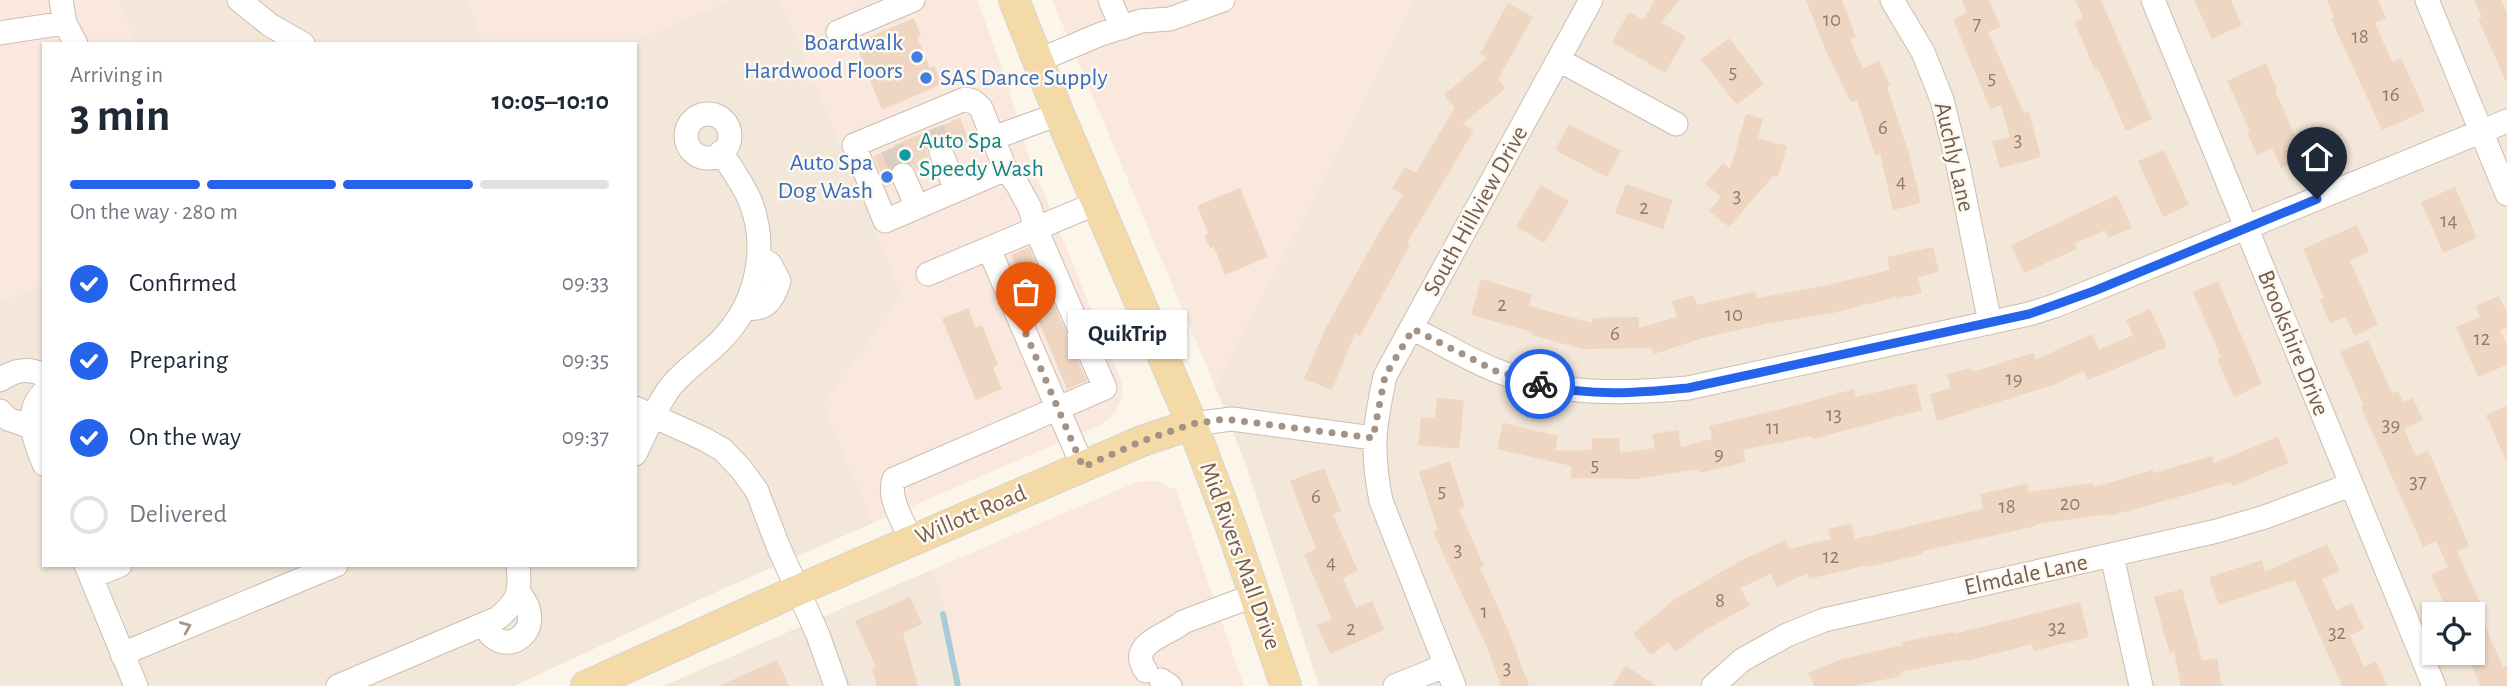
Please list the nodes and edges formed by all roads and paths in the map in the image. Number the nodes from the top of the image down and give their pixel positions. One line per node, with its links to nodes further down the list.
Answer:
1 (61, 0): 11 (street)
2 (239, 0): 16 (street)
3 (913, 0): 13 (street)
4 (1014, 0): 18 (main road, Mid Rivers Mall Drive)
5 (1110, 0): 12 (street)
6 (1223, 0): 12 (street)
7 (1591, 0): 17 (street, South Hillview Drive)
8 (1892, 0): 36 (street, Auchly Lane)
9 (2153, 0): 32 (street, Brookshire Drive)
10 (2427, 0): 22 (street)
11 (65, 23): 14 (street); 15 (street)
12 (1122, 28): 18 (street)
13 (838, 32)
14 (0, 33)
15 (75, 42)
16 (300, 42)
17 (1559, 60): 21 (street); 37 (street, South Hillview Drive)
18 (1037, 61): 19 (main road, Mid Rivers Mall Drive)
19 (1059, 114): 23 (street); 30 (main road, Mid Rivers Mall Drive)
20 (2507, 121): 22 (street)
21 (1676, 124)
22 (2481, 132): 29 (street); 32 (street)
23 (993, 138): 26 (street); 31 (street)
24 (721, 152): 43 (street)
25 (941, 152): 28 (street)
26 (1006, 169): 28 (street); 33 (street)
27 (904, 175): 31 (street)
28 (956, 190): 31 (street)
29 (2507, 194)
30 (1097, 203): 33 (street); 44 (main road, Mid Rivers Mall Drive)
31 (917, 207)
32 (2247, 228): 36 (street); 50 (street, Brookshire Drive)
33 (1036, 229): 34 (street); 41 (street)
34 (989, 248): 35 (street); 41 (street)
35 (928, 274)
36 (1990, 323): 37 (street)
37 (1413, 329): 46 (street, South Hillview Drive)
38 (42, 374): 39 (street)
39 (0, 380)
40 (42, 395): 45 (street)
41 (1058, 408): 49 (street); 51 (street)
42 (0, 411): 45 (street)
43 (645, 412): 47 (street); 57 (street)
44 (1192, 424): 46 (street, Willott Road); 49 (main road, Willott Road); 58 (main road, Mid Rivers Mall Drive)
45 (31, 427): 48 (street)
46 (1373, 438): 60 (street, South Hillview Drive)
47 (637, 446)
48 (42, 458)
49 (1083, 467): 51 (main road, Willott Road)
50 (2350, 485): 52 (street, Elmdale Lane); 70 (street, Brookshire Drive)
51 (912, 541): 57 (main road, Willott Road)
52 (2112, 556): 68 (street, Elmdale Lane); 69 (street)
53 (109, 567): 56 (street)
54 (331, 567): 59 (street, one-way to 54)
55 (518, 567): 63 (street)
56 (88, 571): 59 (street)
57 (798, 590): 64 (main road, Willott Road); 65 (street)
58 (1255, 595): 61 (street); 66 (main road, Mid Rivers Mall Drive)
59 (122, 653): 62 (street)
60 (1449, 676): 67 (street)
61 (1159, 679)
62 (136, 686)
63 (338, 686)
64 (586, 686)
65 (836, 686)
66 (1286, 686)
67 (1395, 686)
68 (1713, 686)
69 (2141, 686)
70 (2434, 686)

